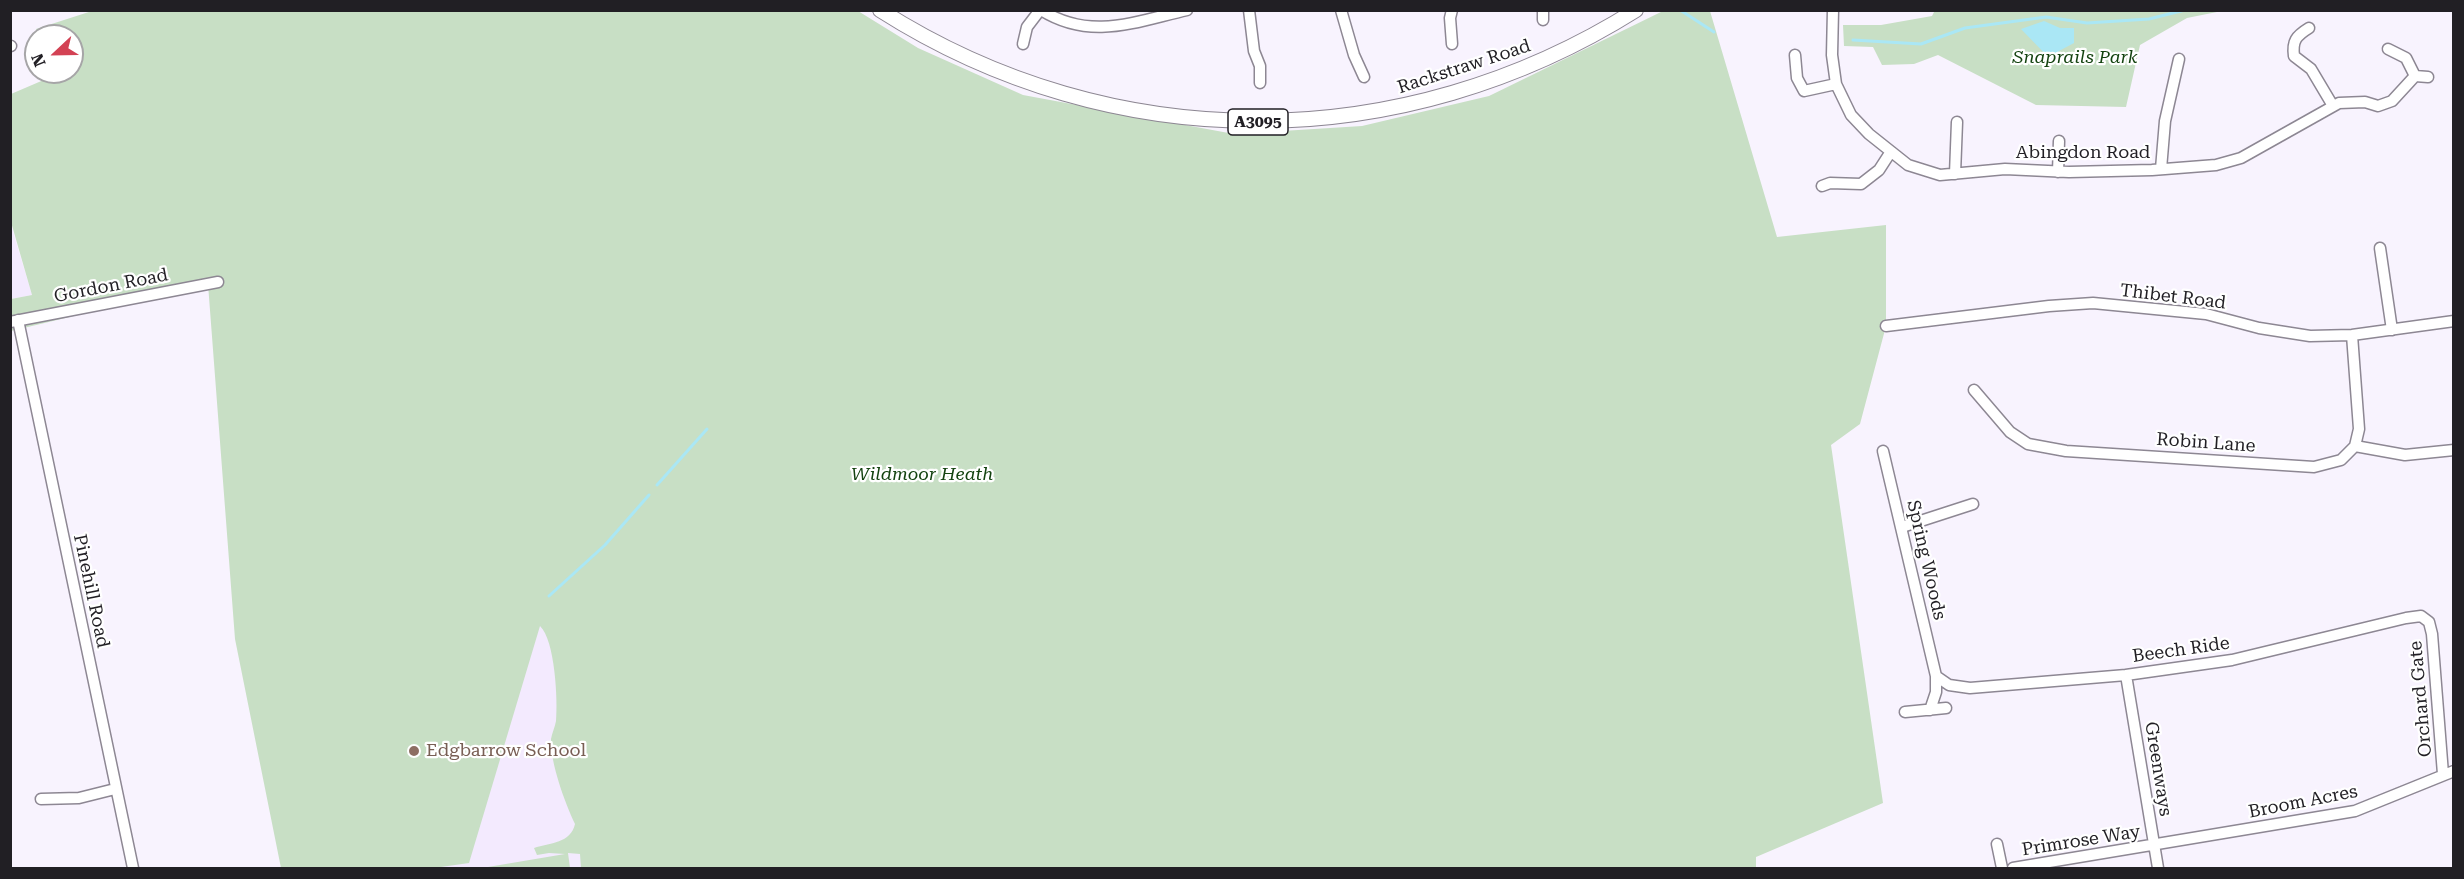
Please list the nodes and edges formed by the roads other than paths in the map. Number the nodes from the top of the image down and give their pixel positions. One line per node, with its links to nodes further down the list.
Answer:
1 (880, 10): 7 (main road, Rackstraw Road / A3095)
2 (1040, 10): 3 (street); 10 (street)
3 (1187, 10)
4 (1249, 10): 18 (street)
5 (1341, 10): 16 (street)
6 (1452, 10): 11 (street)
7 (1636, 10)
8 (1833, 10): 19 (street, Abingdon Road)
9 (2309, 28): 20 (street)
10 (1023, 44)
11 (1452, 44)
12 (2388, 49): 15 (street)
13 (1795, 55): 19 (street)
14 (2179, 60): 24 (street)
15 (2415, 76): 17 (street); 20 (street, Abingdon Road)
16 (1364, 77)
17 (2428, 77)
18 (1260, 83)
19 (1836, 84): 23 (street, Abingdon Road)
20 (2333, 106): 24 (street, Abingdon Road)
21 (1958, 122): 26 (street)
22 (2058, 141): 25 (street)
23 (1890, 153): 26 (street, Abingdon Road); 27 (street)
24 (2161, 169): 25 (street, Abingdon Road)
25 (2058, 172): 26 (street, Abingdon Road)
26 (1955, 174)
27 (1822, 186)
28 (2380, 248): 33 (street)
29 (218, 282): 30 (street, Gordon Road)
30 (14, 321): 50 (street, Pinehill Road)
31 (2454, 321): 33 (street, Thibet Road)
32 (1886, 326): 34 (street, Thibet Road)
33 (2392, 330): 34 (street, Thibet Road)
34 (2352, 335): 36 (street)
35 (1974, 390): 36 (street, Robin Lane)
36 (2355, 446): 37 (street)
37 (2454, 450)
38 (1883, 451): 40 (street, Spring Woods)
39 (1973, 504): 40 (street)
40 (1902, 527): 43 (street, Spring Woods)
41 (2429, 622): 42 (street, Beech Ride); 49 (street, Orchard Gate)
42 (2126, 675): 44 (street, Beech Ride); 53 (street, Greenways)
43 (1936, 676): 44 (street, Beech Ride); 45 (street, Spring Woods)
44 (1949, 685): 45 (street)
45 (1936, 692): 47 (street, Spring Woods)
46 (1946, 708): 47 (street)
47 (1930, 710): 48 (street)
48 (1905, 712)
49 (2448, 772): 53 (street, Broom Acres)
50 (115, 789): 51 (street); 54 (street, Pinehill Road)
51 (41, 800)
52 (1997, 844): 55 (street, Primrose Way)
53 (2154, 846): 56 (street, Primrose Way); 57 (street, Greenways)
54 (133, 868)
55 (2002, 868)
56 (2013, 868)
57 (2158, 868)

